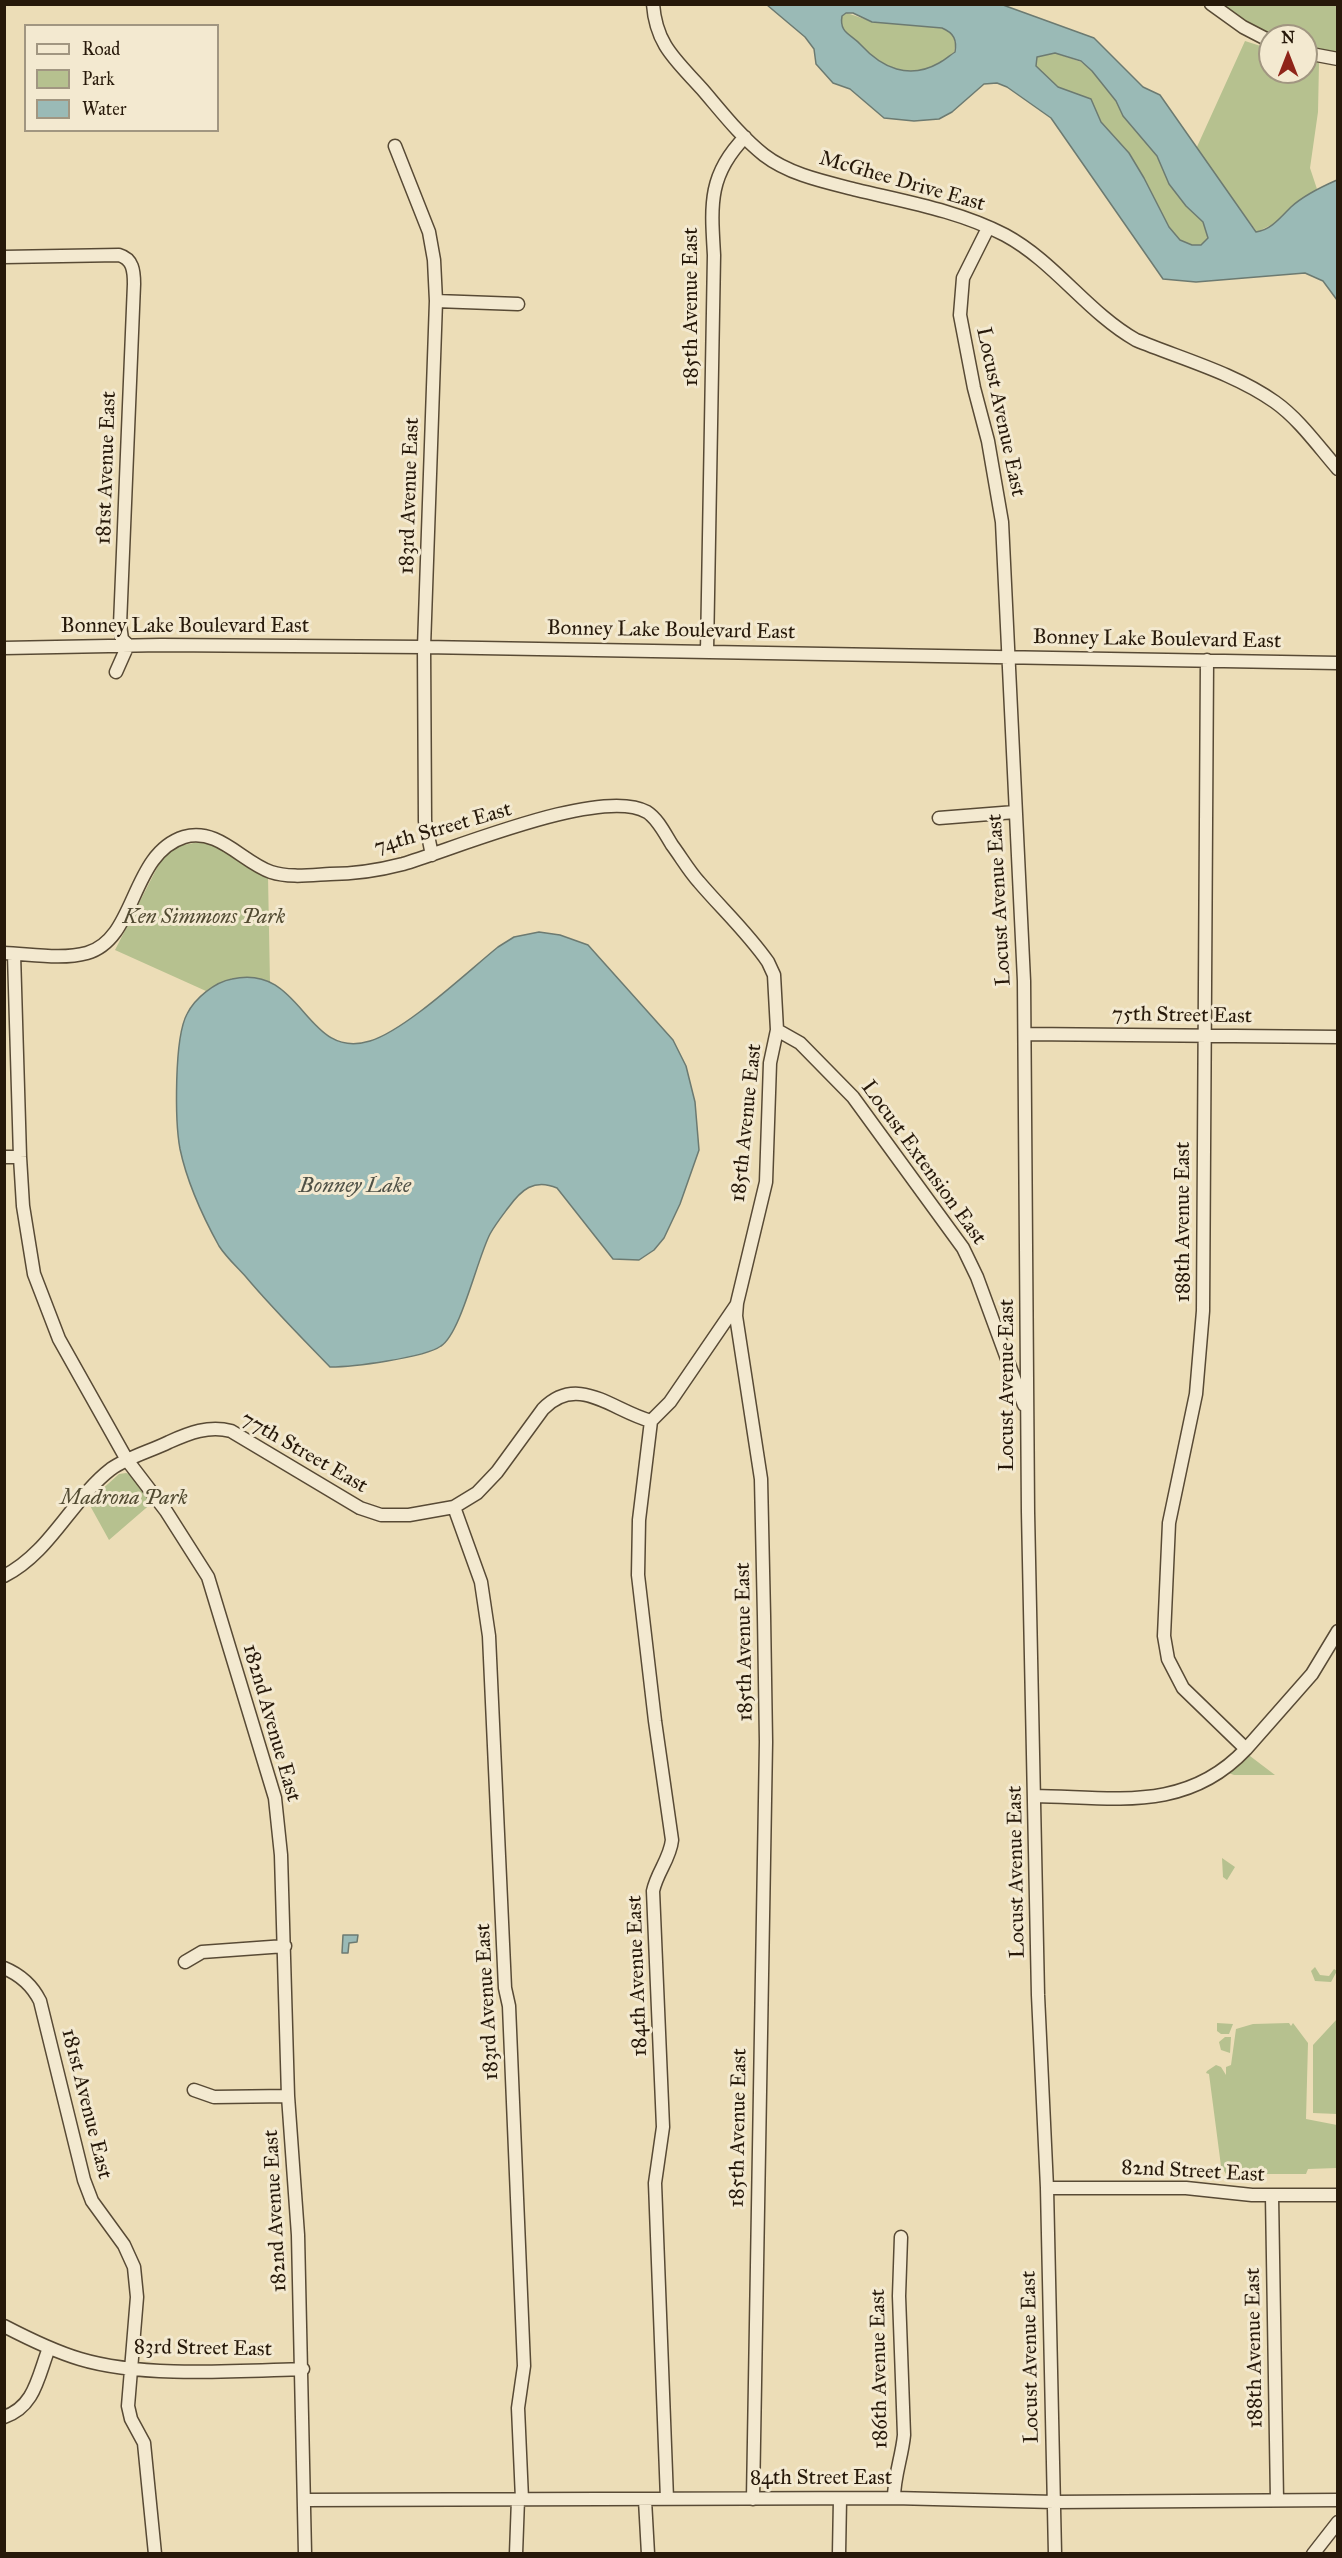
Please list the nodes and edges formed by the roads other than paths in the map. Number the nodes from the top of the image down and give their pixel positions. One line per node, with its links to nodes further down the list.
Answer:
1 (653, 4): 6 (street)
2 (1211, 4): 3 (street)
3 (1258, 35)
4 (1318, 55): 5 (street)
5 (1338, 59)
6 (745, 137): 8 (street, McGhee Drive East); 16 (street, 185th Avenue East)
7 (394, 146): 10 (street, 183rd Avenue East)
8 (988, 228): 12 (street, McGhee Drive East); 17 (street, Locust Avenue East)
9 (4, 257): 13 (street, 181st Avenue East)
10 (436, 301): 11 (street); 14 (street, 183rd Avenue East)
11 (518, 304)
12 (1338, 469)
13 (128, 645): 14 (street, Bonney Lake Boulevard East); 15 (street, Bonney Lake Boulevard East); 20 (street)
14 (424, 646): 16 (street, Bonney Lake Boulevard East); 24 (street, 183rd Avenue East)
15 (4, 648)
16 (707, 651): 17 (street, Bonney Lake Boulevard East)
17 (1008, 657): 18 (street, Bonney Lake Boulevard East); 21 (street, Locust Avenue East)
18 (1208, 660): 19 (street, Bonney Lake Boulevard East); 28 (street, 188th Avenue East)
19 (1338, 663)
20 (116, 672)
21 (1016, 812): 22 (street); 27 (street, Locust Avenue East)
22 (939, 818)
23 (662, 830): 24 (street, 74th Street East); 26 (street, 185th Avenue East)
24 (432, 855): 25 (street, 74th Street East)
25 (9, 953): 31 (street, 182nd Avenue East)
26 (777, 1030): 32 (street, 185th Avenue East); 33 (street, Locust Extension East)
27 (1026, 1034): 28 (street, 75th Street East); 33 (street, Locust Avenue East)
28 (1205, 1036): 29 (street, 75th Street East); 39 (street, 188th Avenue East)
29 (1338, 1037)
30 (4, 1157): 31 (street)
31 (20, 1157): 35 (street, 182nd Avenue East)
32 (737, 1304): 34 (street); 58 (street, 185th Avenue East)
33 (1027, 1413): 40 (street, Locust Avenue East)
34 (651, 1421): 36 (street, 77th Street East); 57 (street, 184th Avenue East)
35 (127, 1460): 36 (street, 77th Street East); 37 (street, 77th Street East); 41 (street, 182nd Avenue East)
36 (454, 1507): 56 (street, 183rd Avenue East)
37 (4, 1576)
38 (1338, 1631): 39 (street)
39 (1246, 1749): 40 (street)
40 (1035, 1796): 46 (street, Locust Avenue East)
41 (285, 1946): 42 (street); 45 (street, 182nd Avenue East)
42 (185, 1962)
43 (4, 1968): 52 (street, 181st Avenue East)
44 (194, 2090): 45 (street)
45 (288, 2096): 53 (street, 182nd Avenue East)
46 (1047, 2188): 48 (street, 82nd Street East); 64 (street, Locust Avenue East)
47 (1338, 2195): 48 (street, 82nd Street East)
48 (1272, 2196): 62 (street, 188th Avenue East)
49 (901, 2237): 55 (street, 186th Avenue East)
50 (4, 2326): 51 (street, 83rd Street East)
51 (49, 2348): 52 (street, 83rd Street East); 54 (street)
52 (131, 2369): 53 (street, 83rd Street East); 66 (street, 181st Avenue East)
53 (303, 2369): 60 (street, 182nd Avenue East)
54 (4, 2417)
55 (894, 2498): 59 (street, 84th Street East); 64 (street, 84th Street East)
56 (520, 2499): 60 (street, 84th Street East); 61 (street, 84th Street East); 68 (street, 183rd Avenue East)
57 (667, 2499): 58 (street, 84th Street East); 61 (street, 84th Street East)
58 (753, 2499): 59 (street, 84th Street East)
59 (840, 2499): 70 (street)
60 (304, 2500): 67 (street, 182nd Avenue East)
61 (645, 2500): 69 (street)
62 (1278, 2500): 63 (street, 84th Street East); 64 (street, 84th Street East)
63 (1338, 2500)
64 (1054, 2502): 71 (street, Locust Avenue East)
65 (1338, 2522): 72 (street)
66 (155, 2553)
67 (305, 2553)
68 (516, 2553)
69 (648, 2553)
70 (839, 2553)
71 (1055, 2553)
72 (1313, 2553)

